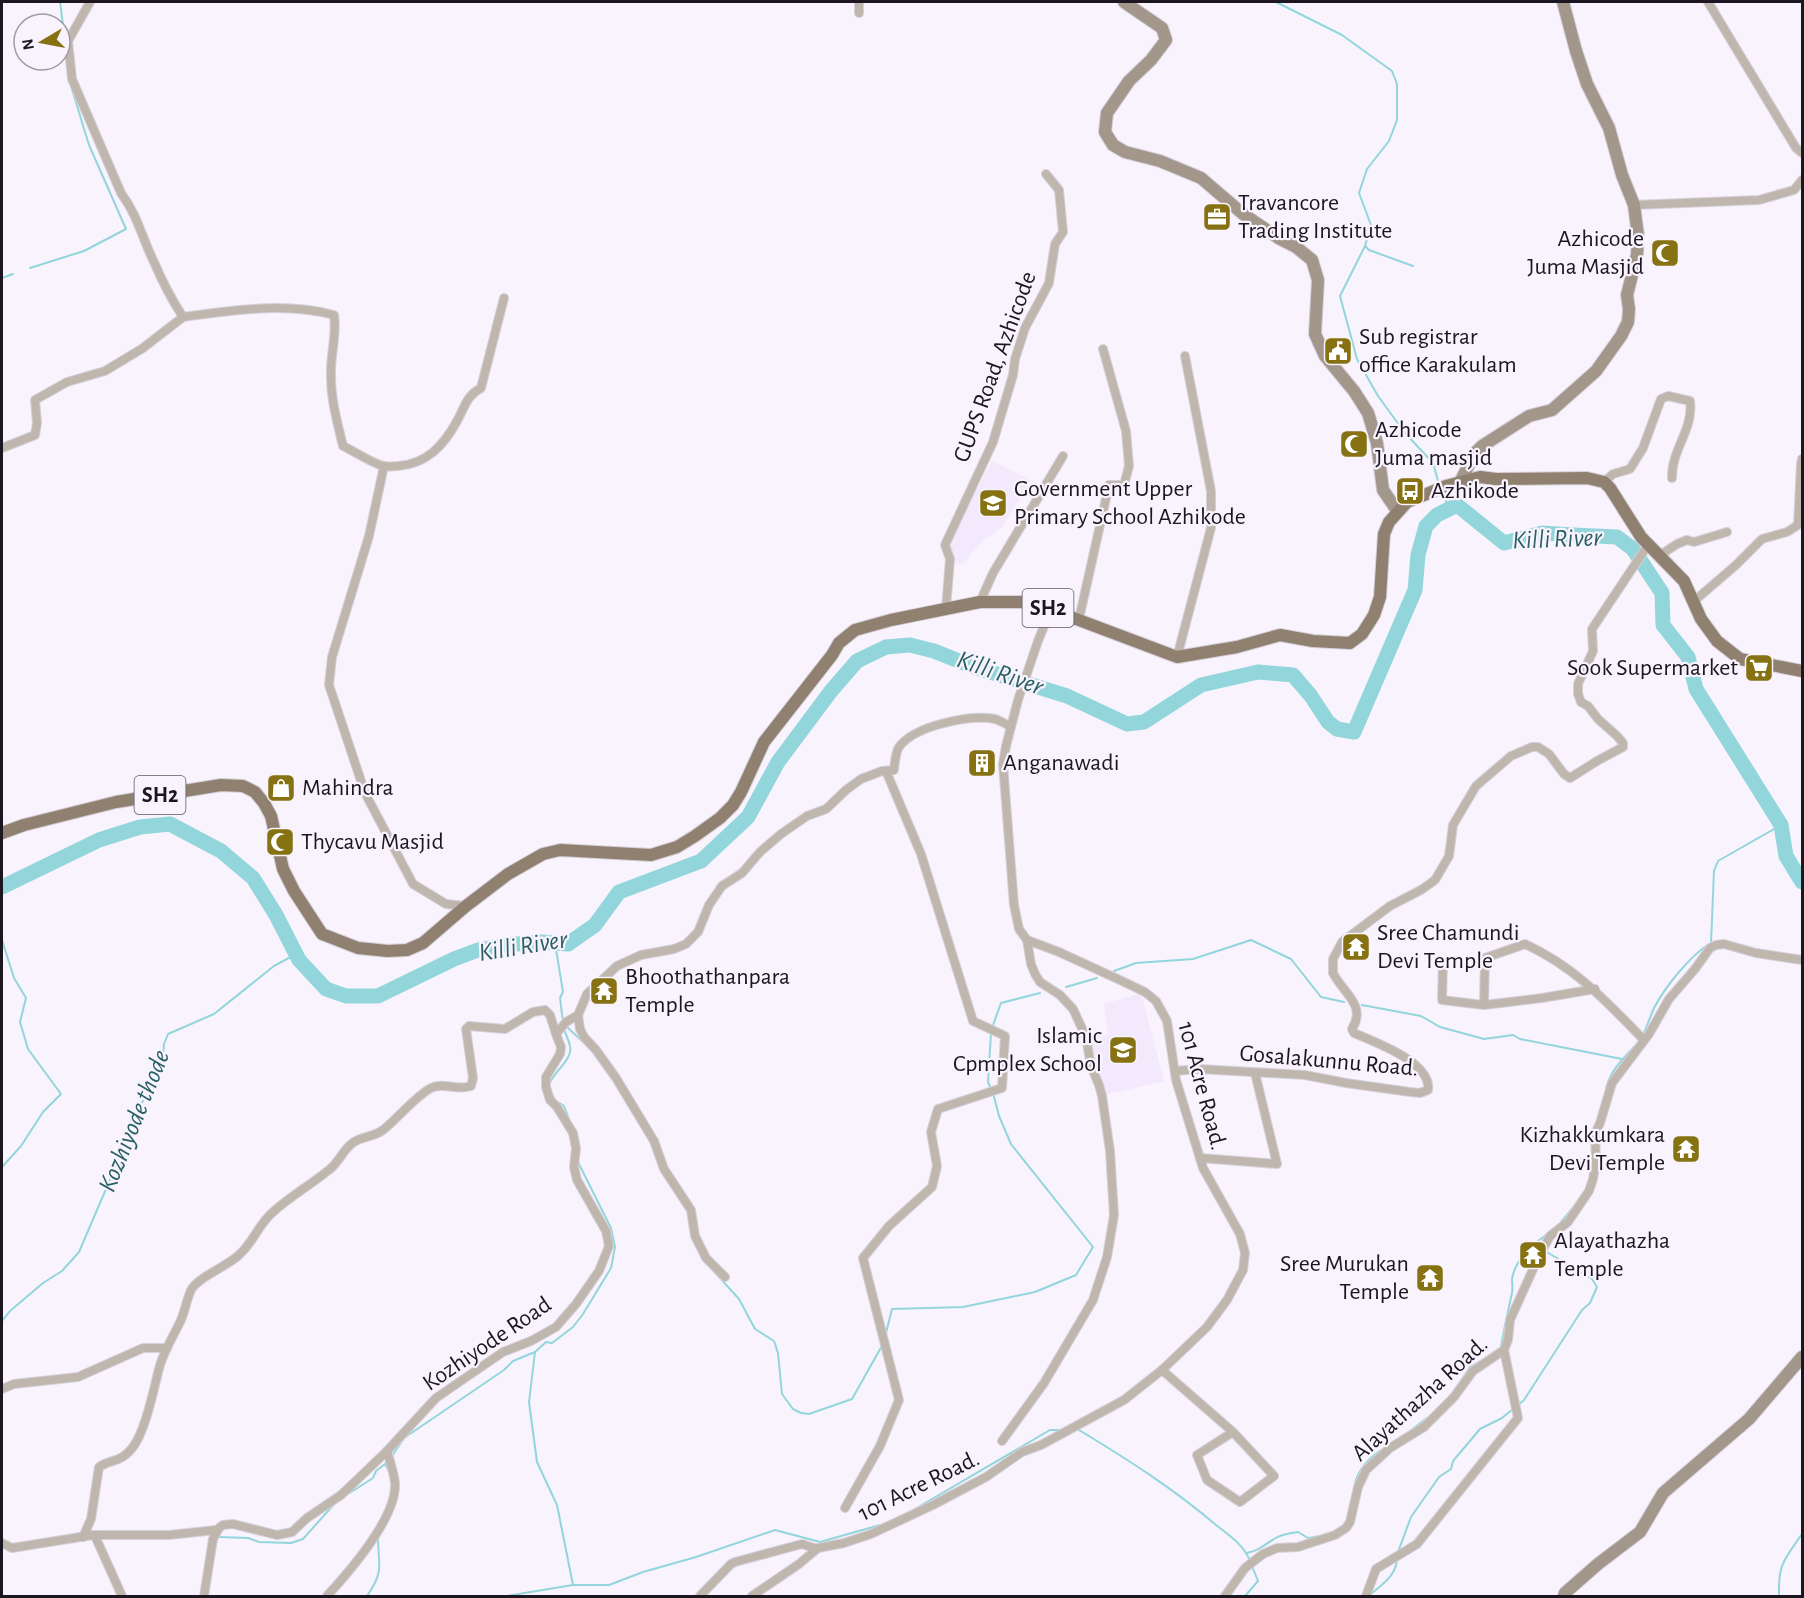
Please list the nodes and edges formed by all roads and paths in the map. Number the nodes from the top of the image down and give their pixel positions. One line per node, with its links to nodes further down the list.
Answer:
1 (90, 2): 12 (street)
2 (859, 2): 6 (street)
3 (1124, 2): 22 (street)
4 (1563, 2): 10 (street)
5 (1708, 2): 7 (street)
6 (859, 13)
7 (1803, 153)
8 (1046, 174): 28 (street, GUPS Road, Azhicode)
9 (1803, 180): 10 (street)
10 (1634, 205): 20 (street)
11 (504, 298): 18 (street)
12 (183, 317): 15 (street); 18 (street)
13 (1103, 349): 30 (street)
14 (1185, 356): 31 (street)
15 (4, 446)
16 (1063, 456): 26 (street)
17 (1803, 459): 27 (street)
18 (384, 466): 36 (street)
19 (1672, 478): 21 (street)
20 (1460, 482): 21 (main road, SH2); 22 (main road, SH2)
21 (1604, 482): 24 (main road)
22 (1398, 512): 31 (main road, SH2)
23 (1727, 532): 25 (street)
24 (1646, 548): 25 (main road); 46 (street, Gosalakunnu Road.)
25 (1659, 556): 27 (main road)
26 (980, 602): 28 (main road, SH2); 29 (main road, SH2)
27 (1693, 602): 32 (main road)
28 (946, 609): 36 (main road, SH2)
29 (1051, 609): 30 (main road, SH2); 33 (street)
30 (1078, 619): 31 (main road, SH2)
31 (1178, 657)
32 (1803, 671)
33 (1011, 728): 34 (street); 37 (street)
34 (886, 771): 42 (street); 57 (street)
35 (2, 833): 36 (main road, SH2)
36 (466, 906)
37 (1027, 940): 45 (street, 101 Acre Road.); 55 (street)
38 (1803, 960): 44 (street, Alayathazha Road.)
39 (1443, 962): 41 (street)
40 (1595, 989): 41 (street); 41 (street); 44 (street)
41 (1484, 1005)
42 (578, 1016): 43 (street); 48 (street)
43 (556, 1034): 49 (street); 56 (street, Kozhiyode Road)
44 (1644, 1040): 50 (street, Alayathazha Road.)
45 (1175, 1071): 46 (street, Gosalakunnu Road.); 47 (street, 101 Acre Road.)
46 (1255, 1073): 47 (street)
47 (1200, 1158): 52 (street, 101 Acre Road.)
48 (725, 1277)
49 (167, 1348): 53 (street); 60 (street)
50 (1504, 1350): 68 (street, Alayathazha Road.); 69 (street)
51 (1803, 1357): 70 (street)
52 (1162, 1370): 54 (street); 62 (street, 101 Acre Road.)
53 (2, 1389)
54 (1233, 1432): 54 (street)
55 (1002, 1441)
56 (387, 1452): 58 (street, Kozhiyode Road); 65 (street)
57 (844, 1508)
58 (216, 1530): 59 (street, Kozhiyode Road); 64 (street)
59 (93, 1535): 60 (street); 63 (street)
60 (83, 1538): 61 (street)
61 (2, 1543)
62 (815, 1548): 66 (street); 67 (street, 101 Acre Road.)
63 (122, 1596)
64 (204, 1596)
65 (327, 1596)
66 (699, 1596)
67 (752, 1596)
68 (1225, 1596)
69 (1366, 1596)
70 (1564, 1596)

